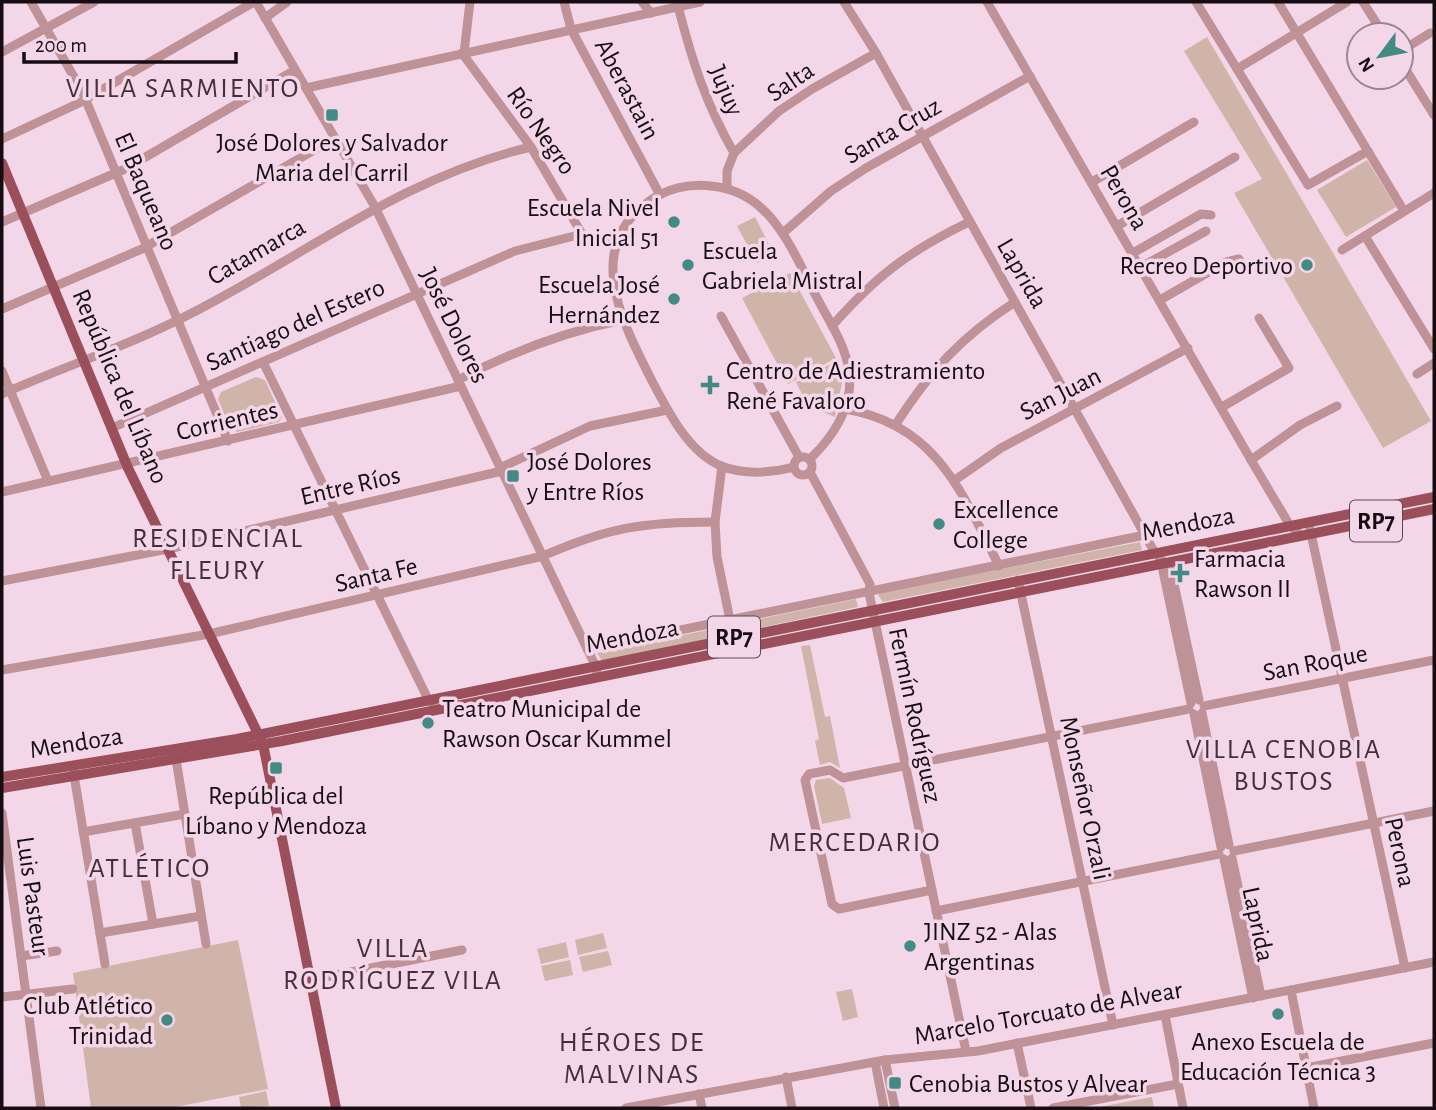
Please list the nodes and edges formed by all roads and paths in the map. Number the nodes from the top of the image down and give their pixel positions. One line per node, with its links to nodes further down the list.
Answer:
1 (31, 2): 19 (street, El Baqueano)
2 (94, 2): 19 (street)
3 (255, 2): 17 (street, José Dolores); 32 (street)
4 (287, 2): 17 (street)
5 (470, 2): 25 (street)
6 (564, 2): 20 (street, Aberastain)
7 (642, 2): 16 (street)
8 (700, 2): 15 (street)
9 (844, 2): 26 (street, Laprida)
10 (987, 2): 29 (street, Perona)
11 (1196, 2): 27 (street)
12 (1278, 2): 21 (street)
13 (1347, 2): 21 (street)
14 (1363, 2): 18 (street)
15 (678, 6): 16 (street); 40 (street, Jujuy)
16 (651, 13): 20 (street)
17 (265, 18): 28 (street, José Dolores)
18 (1375, 21)
19 (47, 29): 24 (street); 32 (street, El Baqueano)
20 (571, 29): 25 (street); 47 (street, Aberastain)
21 (1297, 33): 27 (street); 39 (street)
22 (1430, 33): 23 (street)
23 (1415, 42)
24 (2, 52)
25 (463, 53): 31 (street); 38 (street, Río Negro)
26 (876, 53): 35 (street, Laprida); 40 (street, Salta)
27 (1237, 69): 39 (street)
28 (295, 70): 31 (street, José Dolores); 43 (street)
29 (1030, 76): 35 (street, Santa Cruz); 44 (street, Perona)
30 (1415, 84): 33 (street)
31 (306, 88): 36 (street, José Dolores)
32 (86, 99): 37 (street); 43 (street, El Baqueano)
33 (1434, 114)
34 (1194, 122): 44 (street)
35 (922, 136): 53 (street, Laprida); 56 (street, Santa Cruz)
36 (335, 138): 48 (street, José Dolores); 60 (street)
37 (2, 139)
38 (531, 147): 48 (street, Catamarca); 57 (street, Río Negro)
39 (1368, 151): 49 (street)
40 (734, 153): 45 (street, Jujuy)
41 (1235, 158): 54 (street)
42 (2, 163): 50 (main road, República del Líbano)
43 (116, 172): 50 (street); 60 (street, El Baqueano)
44 (1092, 182): 54 (street, Perona)
45 (727, 187): 47 (street); 56 (street)
46 (1434, 194): 49 (street)
47 (660, 195): 59 (street)
48 (375, 207): 66 (street, José Dolores); 72 (street, Catamarca)
49 (1404, 211): 58 (street)
50 (23, 213): 52 (street); 65 (main road, República del Líbano)
51 (1211, 215): 62 (street)
52 (2, 222)
53 (970, 222): 68 (street, Laprida); 74 (street)
54 (1117, 226): 62 (street, Perona)
55 (1206, 231): 64 (street)
56 (783, 233): 74 (street)
57 (582, 234): 59 (street); 66 (street, Santiago del Estero)
58 (1365, 236): 61 (street); 76 (street)
59 (616, 244): 73 (street)
60 (147, 247): 65 (street); 72 (street, El Baqueano)
61 (1342, 250)
62 (1133, 253): 64 (street, Perona)
63 (1239, 259): 67 (street)
64 (1141, 267): 67 (street, Perona)
65 (55, 286): 69 (street); 77 (main road, República del Líbano)
66 (417, 294): 78 (street, Santiago del Estero); 82 (street, José Dolores)
67 (1160, 300): 75 (street, Perona)
68 (1015, 302): 89 (street, Laprida); 90 (street)
69 (2, 309)
70 (721, 316): 94 (street)
71 (1259, 318): 86 (street)
72 (178, 320): 77 (street, Catamarca); 83 (street, El Baqueano)
73 (622, 320): 82 (street, Corrientes); 88 (street)
74 (832, 326): 87 (street)
75 (1188, 348): 86 (street, Perona); 89 (street, San Juan)
76 (1434, 349)
77 (85, 359): 84 (street, Catamarca); 92 (main road, República del Líbano)
78 (263, 362): 83 (street, Santiago del Estero); 91 (street)
79 (1434, 363): 81 (street)
80 (2, 371): 84 (street)
81 (1417, 374)
82 (460, 383): 91 (street, Corrientes); 100 (street, José Dolores)
83 (206, 387): 92 (street, Santiago del Estero); 93 (street, El Baqueano)
84 (6, 392): 103 (street)
85 (1337, 406): 96 (street)
86 (1222, 407): 96 (street, Perona)
87 (845, 409): 90 (street); 95 (street)
88 (667, 410): 98 (street); 100 (street, Entre Ríos)
89 (1077, 410): 102 (street, San Juan); 111 (street, Laprida)
90 (896, 424): 102 (street)
91 (294, 425): 93 (street, Corrientes); 107 (street)
92 (112, 428): 97 (main road, República del Líbano)
93 (228, 441): 97 (street, Corrientes)
94 (799, 457): 95 (street); 99 (street)
95 (810, 460): 101 (street)
96 (1251, 460): 109 (street, Perona)
97 (126, 464): 103 (street, Corrientes); 113 (main road, República del Líbano)
98 (722, 466): 99 (street); 108 (street)
99 (794, 467): 101 (street)
100 (501, 469): 107 (street, Entre Ríos); 115 (street, José Dolores)
101 (807, 473): 120 (street, Fermín Rodríguez)
102 (955, 480): 117 (street)
103 (48, 481): 104 (street, Corrientes)
104 (2, 492)
105 (1434, 497): 110 (main road, Mendoza / RP7)
106 (1434, 509): 110 (main road, Mendoza / RP7)
107 (335, 510): 113 (street, Entre Ríos); 121 (street)
108 (715, 522): 115 (street, Santa Fe); 123 (street)
109 (1289, 525): 110 (main road, Mendoza / RP7); 112 (street); 114 (main road, Mendoza / RP7)
110 (1310, 533): 112 (main road, Mendoza / RP7); 129 (street, Perona)
111 (1145, 535): 114 (street, Laprida); 117 (street)
112 (1278, 541): 116 (main road, Mendoza / RP7)
113 (168, 549): 118 (street, Entre Ríos); 124 (main road, República del Líbano)
114 (1155, 553): 116 (street, Laprida); 119 (main road, Mendoza / RP7)
115 (543, 556): 121 (street, Santa Fe); 125 (street, José Dolores)
116 (1166, 564): 119 (main road, Mendoza / RP7); 131 (street, Laprida)
117 (999, 566): 120 (street)
118 (2, 582)
119 (1019, 586): 122 (main road, Mendoza / RP7); 134 (street, Monseñor Orzali)
120 (869, 593): 122 (street, Fermín Rodríguez); 123 (street)
121 (377, 595): 124 (street, Santa Fe); 130 (street)
122 (873, 615): 128 (main road, Mendoza / RP7); 137 (street, Fermín Rodríguez)
123 (730, 620): 125 (street)
124 (209, 634): 127 (street, Santa Fe); 135 (main road, República del Líbano)
125 (587, 649): 128 (street, José Dolores)
126 (1434, 660): 129 (street, San Roque)
127 (2, 670)
128 (597, 671): 130 (main road, Mendoza / RP7); 132 (main road, Mendoza / RP7)
129 (1342, 678): 131 (street, San Roque); 145 (street, Perona)
130 (428, 699): 132 (street); 133 (street); 135 (main road, Mendoza / RP7)
131 (1196, 708): 134 (street, San Roque); 147 (street, Laprida)
132 (438, 709): 133 (main road, Mendoza / RP7)
133 (416, 713): 135 (main road, Mendoza / RP7)
134 (1051, 737): 137 (street, San Roque); 148 (street, Monseñor Orzali)
135 (261, 739): 136 (main road, Mendoza / RP7); 161 (main road, República del Líbano)
136 (175, 754): 138 (main road, Mendoza / RP7); 143 (street)
137 (905, 766): 149 (street, Fermín Rodríguez); 149 (street, San Roque)
138 (73, 771): 139 (main road, Mendoza / RP7); 140 (main road, Mendoza / RP7); 146 (street)
139 (2, 778)
140 (2, 788)
141 (1434, 811): 145 (street)
142 (2, 813): 157 (street, Luis Pasteur)
143 (185, 814): 144 (street); 151 (street)
144 (135, 823): 146 (street); 152 (street)
145 (1374, 823): 147 (street); 160 (street, Perona)
146 (83, 832): 153 (street)
147 (1227, 852): 148 (street); 166 (street, Laprida)
148 (1082, 881): 150 (street); 168 (street, Monseñor Orzali)
149 (932, 890): 150 (street, Fermín Rodríguez)
150 (936, 911): 171 (street, Fermín Rodríguez)
151 (201, 916): 152 (street); 154 (street)
152 (153, 924): 153 (street)
153 (100, 933): 158 (street)
154 (206, 944)
155 (462, 950): 161 (street)
156 (57, 951): 157 (street)
157 (21, 956): 164 (street, Luis Pasteur)
158 (105, 964)
159 (1434, 964): 160 (street, Marcelo Torcuato de Alvear)
160 (1405, 968): 163 (street, Marcelo Torcuato de Alvear)
161 (310, 980): 179 (main road, República del Líbano)
162 (73, 989): 164 (street)
163 (1291, 990): 166 (street, Marcelo Torcuato de Alvear); 174 (street)
164 (26, 995): 165 (street); 178 (street, Luis Pasteur)
165 (2, 997)
166 (1257, 997): 167 (street, Marcelo Torcuato de Alvear)
167 (1165, 1014): 168 (street, Marcelo Torcuato de Alvear); 176 (street)
168 (1113, 1025): 169 (street, Marcelo Torcuato de Alvear)
169 (1017, 1043): 171 (street, Marcelo Torcuato de Alvear); 185 (street)
170 (1434, 1043): 174 (street)
171 (966, 1051): 172 (street, Marcelo Torcuato de Alvear)
172 (886, 1060): 173 (street, Marcelo Torcuato de Alvear); 184 (street)
173 (875, 1062): 175 (street, Marcelo Torcuato de Alvear); 183 (street)
174 (1306, 1068): 188 (street)
175 (786, 1077): 177 (street, Marcelo Torcuato de Alvear); 182 (street)
176 (1178, 1084): 186 (street); 187 (street)
177 (699, 1094): 180 (street, Marcelo Torcuato de Alvear); 181 (street)
178 (41, 1108)
179 (336, 1108)
180 (626, 1108)
181 (702, 1108)
182 (792, 1108)
183 (884, 1108)
184 (895, 1108)
185 (1031, 1108)
186 (1053, 1108)
187 (1183, 1108)
188 (1314, 1108)

